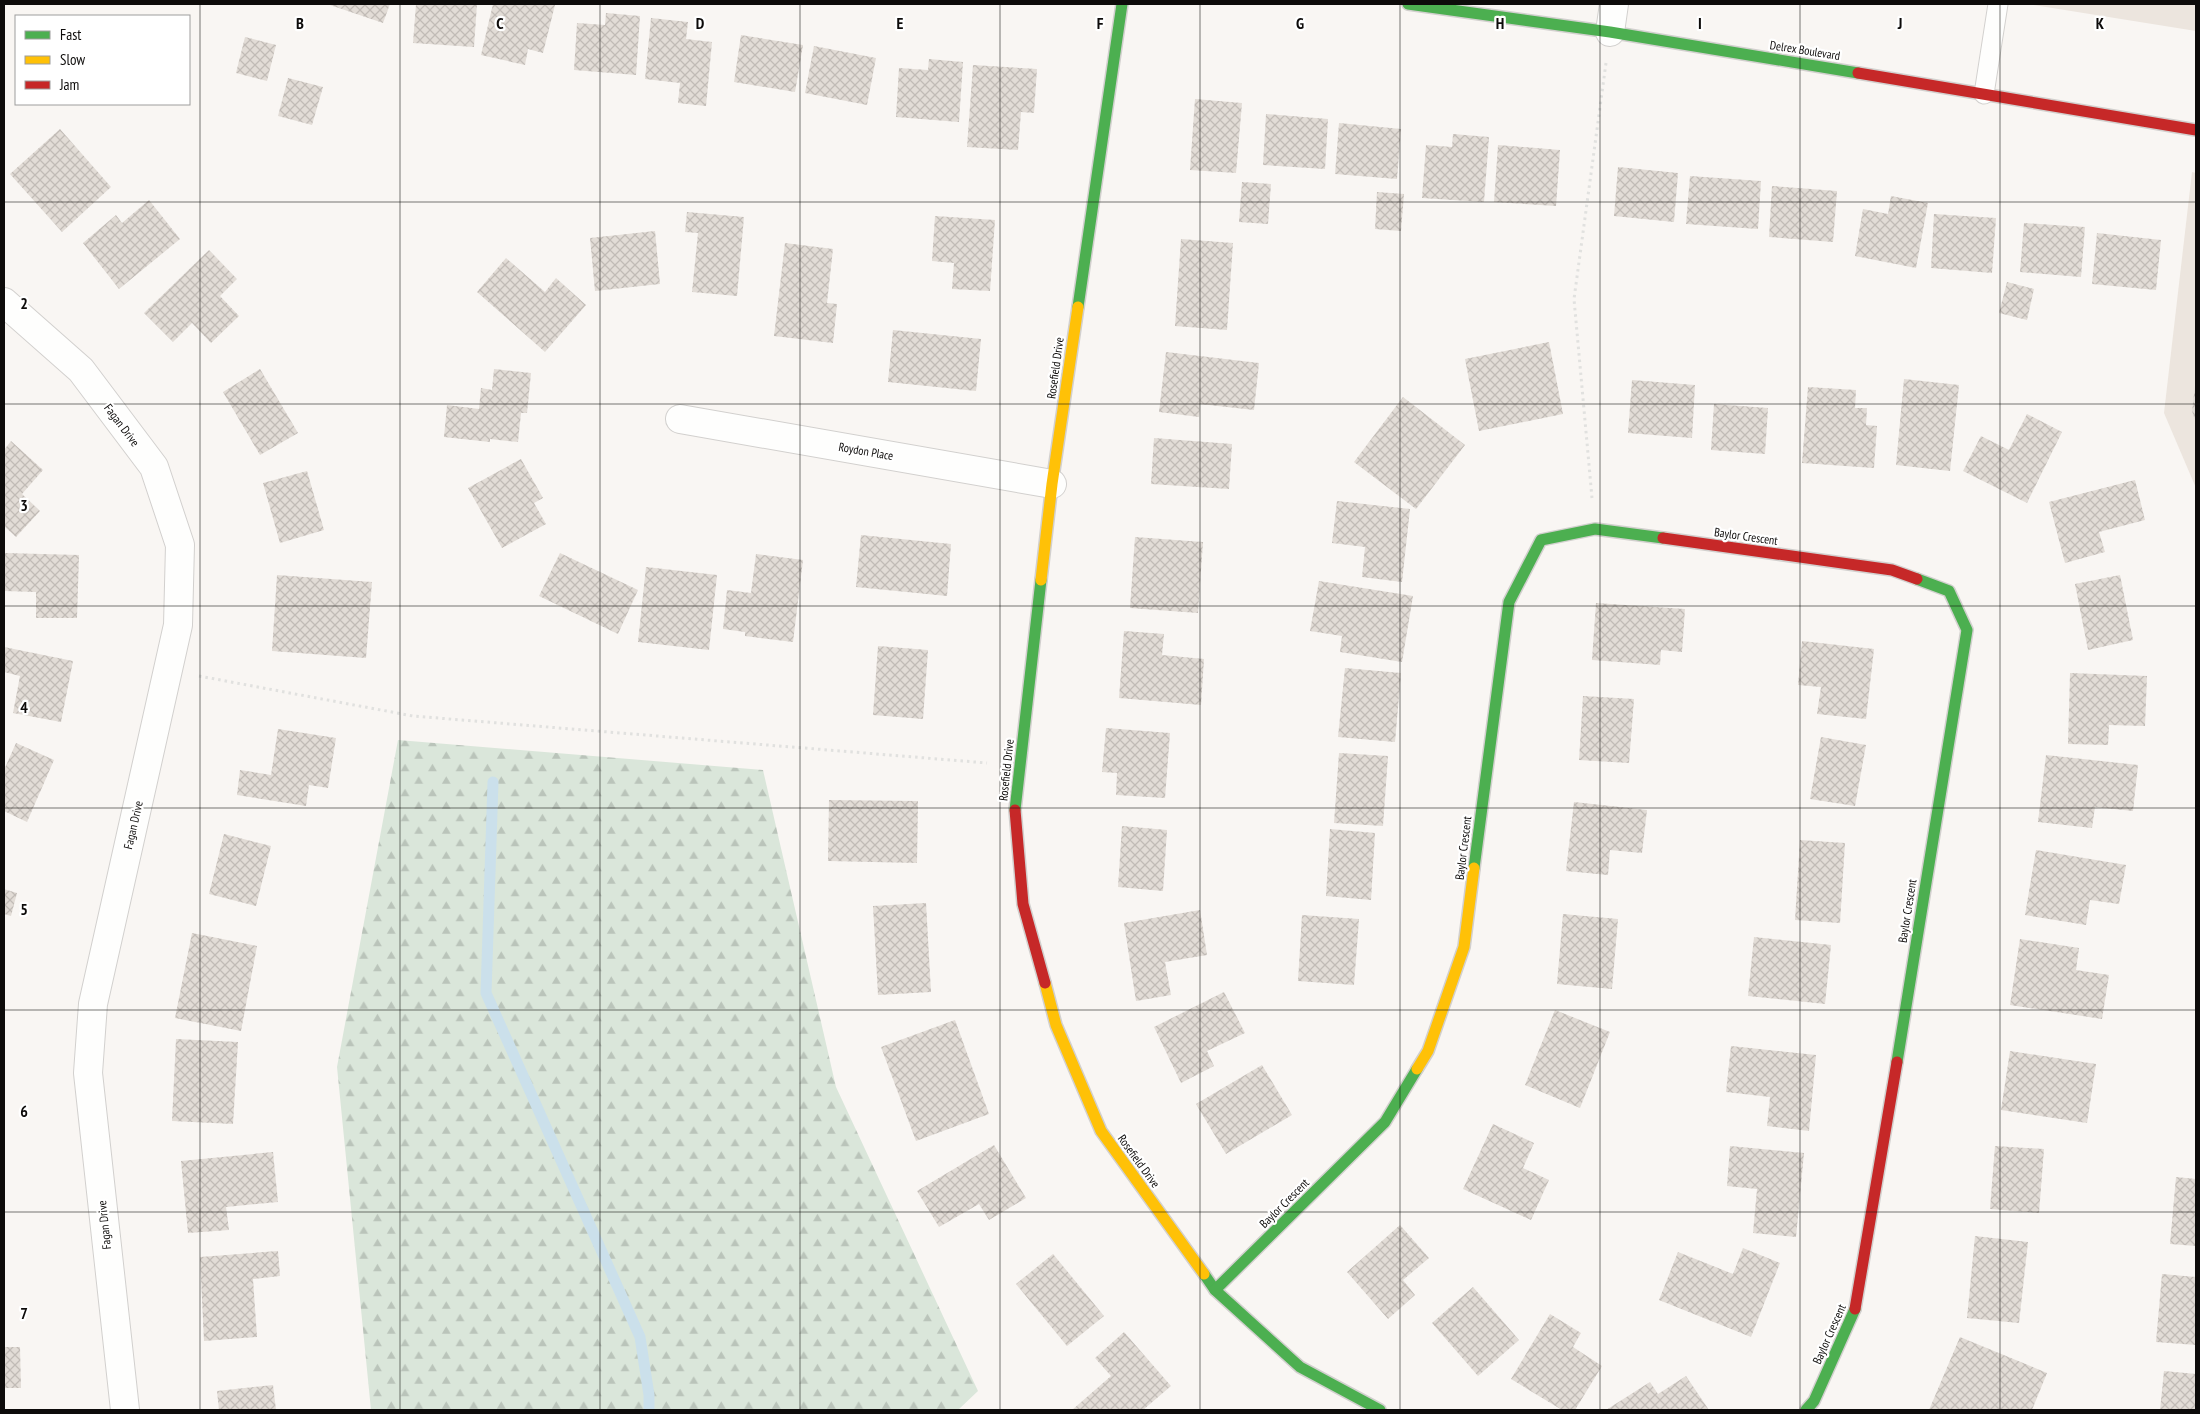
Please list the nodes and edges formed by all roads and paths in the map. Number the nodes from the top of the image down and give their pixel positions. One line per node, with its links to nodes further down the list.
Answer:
1 (1122, 4): 10 (street, Rosefield Drive)
2 (1408, 4): 5 (street, Delrex Boulevard)
3 (1614, 4): 5 (street)
4 (1998, 4): 6 (lane)
5 (1610, 32): 6 (street, Delrex Boulevard); 11 (path)
6 (1984, 94): 7 (street, Delrex Boulevard)
7 (2196, 130)
8 (4, 302): 12 (street, Fagan Drive)
9 (680, 419): 10 (street, Roydon Place)
10 (1052, 484): 13 (street, Rosefield Drive)
11 (1595, 529): 14 (street, Baylor Crescent); 17 (street, Baylor Crescent)
12 (168, 670): 13 (path); 15 (street, Fagan Drive)
13 (1020, 766): 14 (street, Rosefield Drive)
14 (1215, 1290): 16 (street, Rosefield Drive)
15 (125, 1410)
16 (1380, 1410)
17 (1806, 1410)

